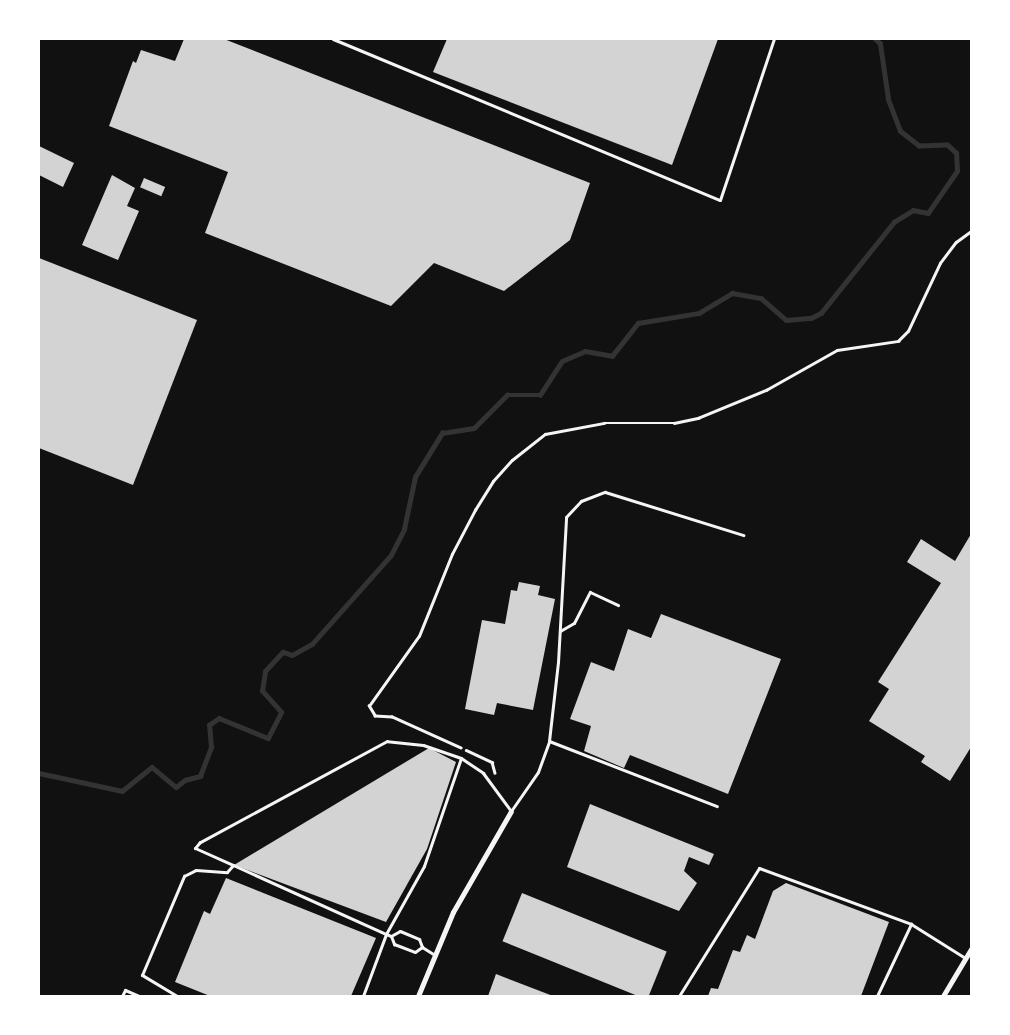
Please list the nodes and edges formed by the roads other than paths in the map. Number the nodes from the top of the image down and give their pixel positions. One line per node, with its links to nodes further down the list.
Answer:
1 (333, 39): 2 (lane)
2 (774, 39)
3 (743, 536): 5 (lane)
4 (618, 605): 5 (lane)
5 (559, 631): 6 (lane)
6 (549, 742): 8 (lane); 9 (lane)
7 (461, 758): 9 (lane); 10 (lane); 12 (lane)
8 (718, 806)
9 (511, 811): 16 (street)
10 (234, 865): 12 (lane); 20 (lane)
11 (911, 924): 17 (lane); 23 (lane); 24 (lane)
12 (386, 934): 13 (lane); 21 (lane)
13 (391, 936): 14 (lane); 14 (lane)
14 (422, 947): 16 (lane)
15 (971, 949): 17 (street)
16 (435, 954): 22 (street)
17 (965, 958): 25 (street)
18 (122, 996): 19 (lane)
19 (139, 996)
20 (177, 996)
21 (363, 996)
22 (418, 996)
23 (678, 996)
24 (877, 996)
25 (943, 996)

